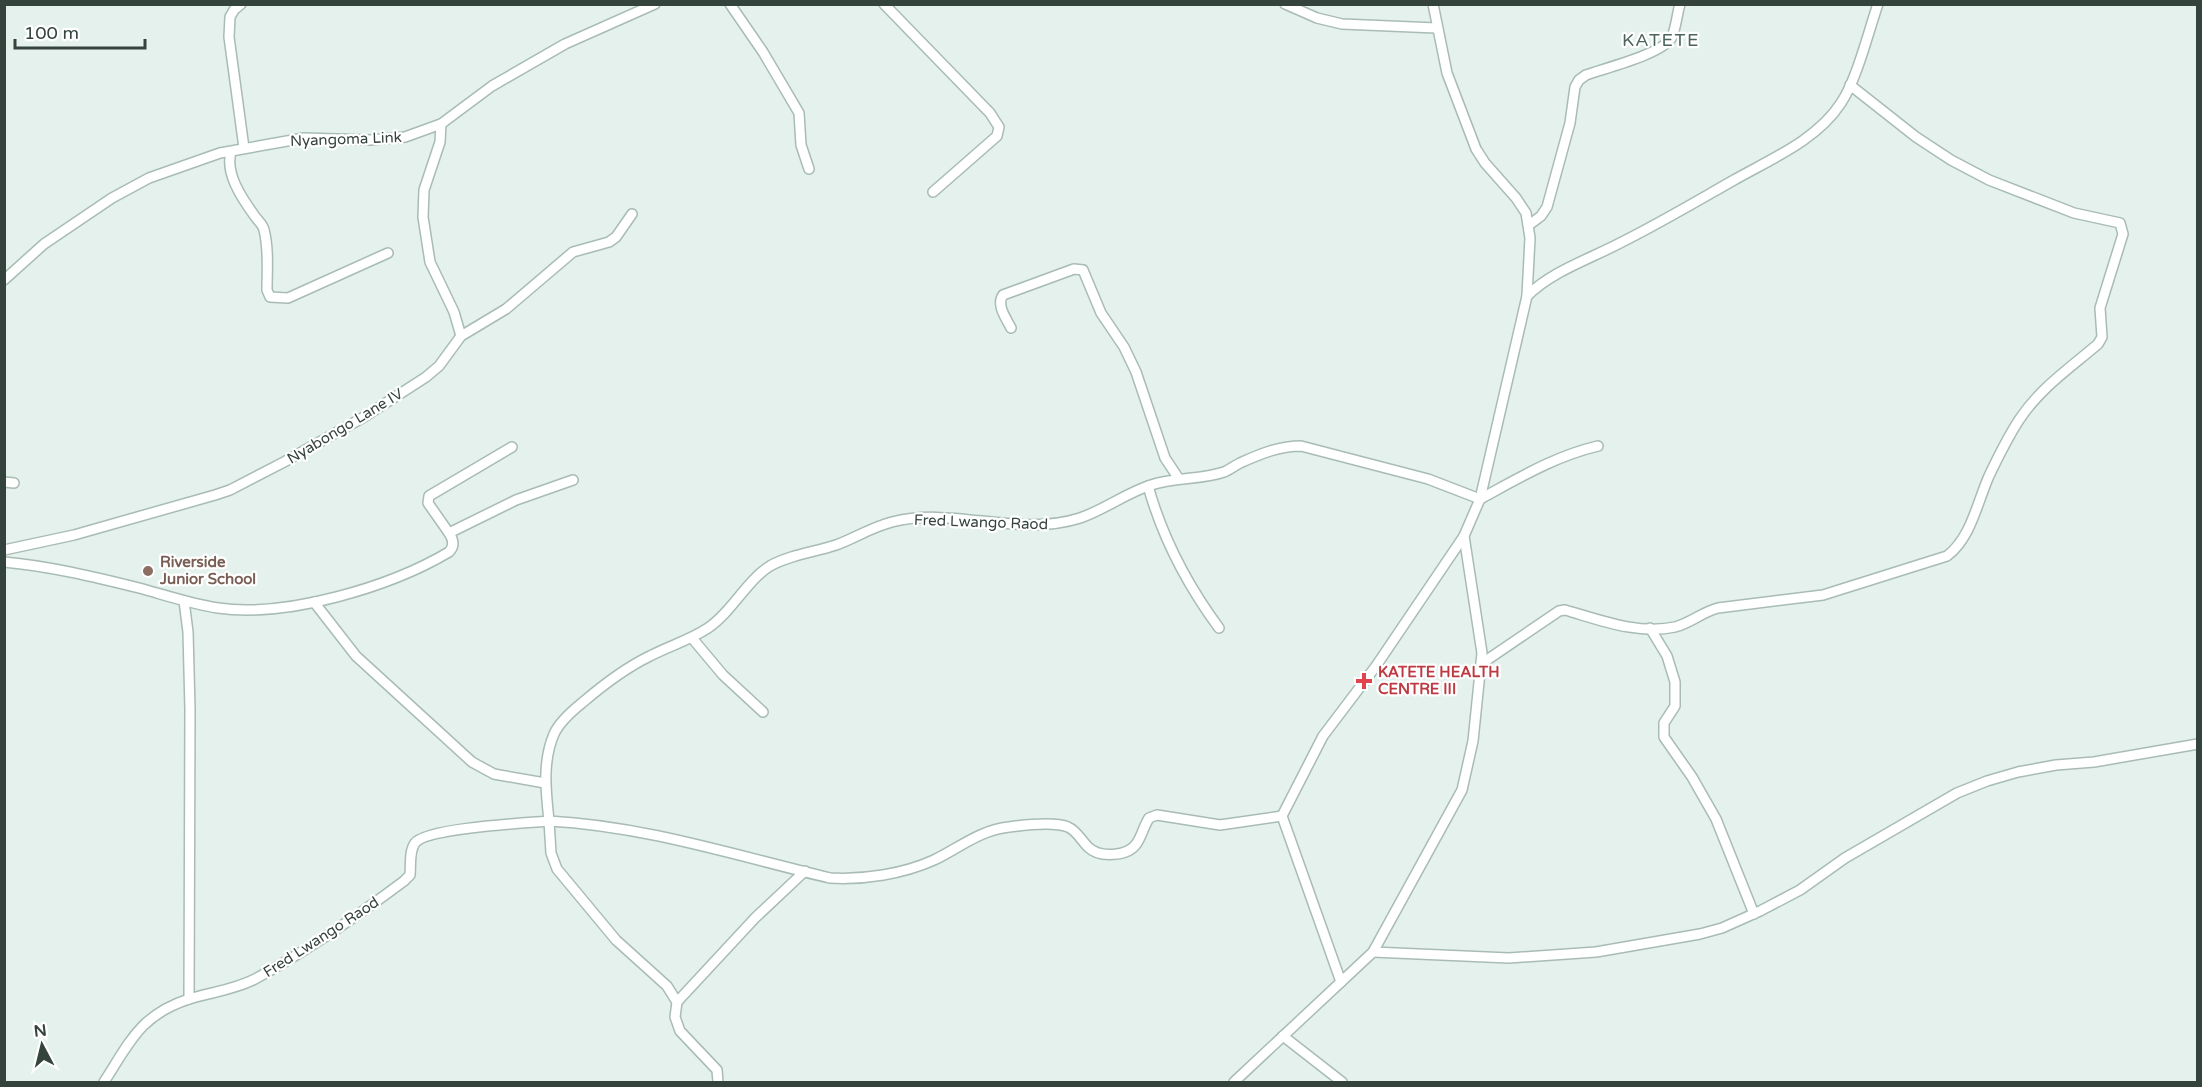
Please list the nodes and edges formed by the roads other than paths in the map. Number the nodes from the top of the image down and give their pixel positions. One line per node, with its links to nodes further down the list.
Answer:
1 (241, 4): 12 (street)
2 (655, 4): 11 (street, Nyangoma Link)
3 (730, 4): 14 (street)
4 (1285, 4): 9 (street)
5 (1433, 4): 9 (street)
6 (1680, 4): 17 (street)
7 (1878, 4): 10 (street)
8 (886, 5): 15 (street)
9 (1436, 28): 17 (street)
10 (1850, 85): 20 (street); 36 (street)
11 (441, 124): 12 (street, Nyangoma Link); 22 (street)
12 (244, 148): 13 (street, Nyangoma Link)
13 (231, 152): 18 (street); 19 (street, Nyangoma Link)
14 (809, 169)
15 (933, 192)
16 (632, 214): 22 (street, Nyabongo Lane IV)
17 (1529, 225): 20 (street)
18 (388, 253)
19 (4, 280)
20 (1527, 296): 28 (street)
21 (1011, 328): 25 (street)
22 (461, 336): 31 (street, Nyabongo Lane IV)
23 (1598, 446): 28 (street)
24 (512, 447): 29 (street)
25 (1179, 479): 27 (street, Fred Lwango Raod); 28 (street, Fred Lwango Raod)
26 (573, 480): 29 (street)
27 (1148, 486): 35 (street); 37 (street, Fred Lwango Raod)
28 (1480, 499): 30 (street)
29 (449, 532): 34 (street)
30 (1464, 536): 38 (street); 42 (street)
31 (4, 550)
32 (4, 562): 33 (street)
33 (184, 601): 34 (street); 48 (street)
34 (314, 602): 41 (street)
35 (1219, 628)
36 (1650, 628): 38 (street); 45 (street)
37 (692, 638): 39 (street); 41 (street, Fred Lwango Raod)
38 (1481, 664): 46 (street)
39 (763, 712)
40 (2198, 744): 45 (street)
41 (545, 783): 43 (street, Fred Lwango Raod)
42 (1282, 816): 44 (street); 47 (street)
43 (549, 821): 44 (street); 48 (street, Fred Lwango Raod); 49 (street)
44 (805, 871): 49 (street)
45 (1754, 914): 46 (street)
46 (1373, 952): 47 (street)
47 (1341, 982): 50 (street)
48 (189, 999): 51 (street, Fred Lwango Raod)
49 (677, 1002): 52 (street)
50 (1283, 1036): 53 (street); 54 (street)
51 (104, 1083)
52 (718, 1083)
53 (1234, 1083)
54 (1342, 1083)

